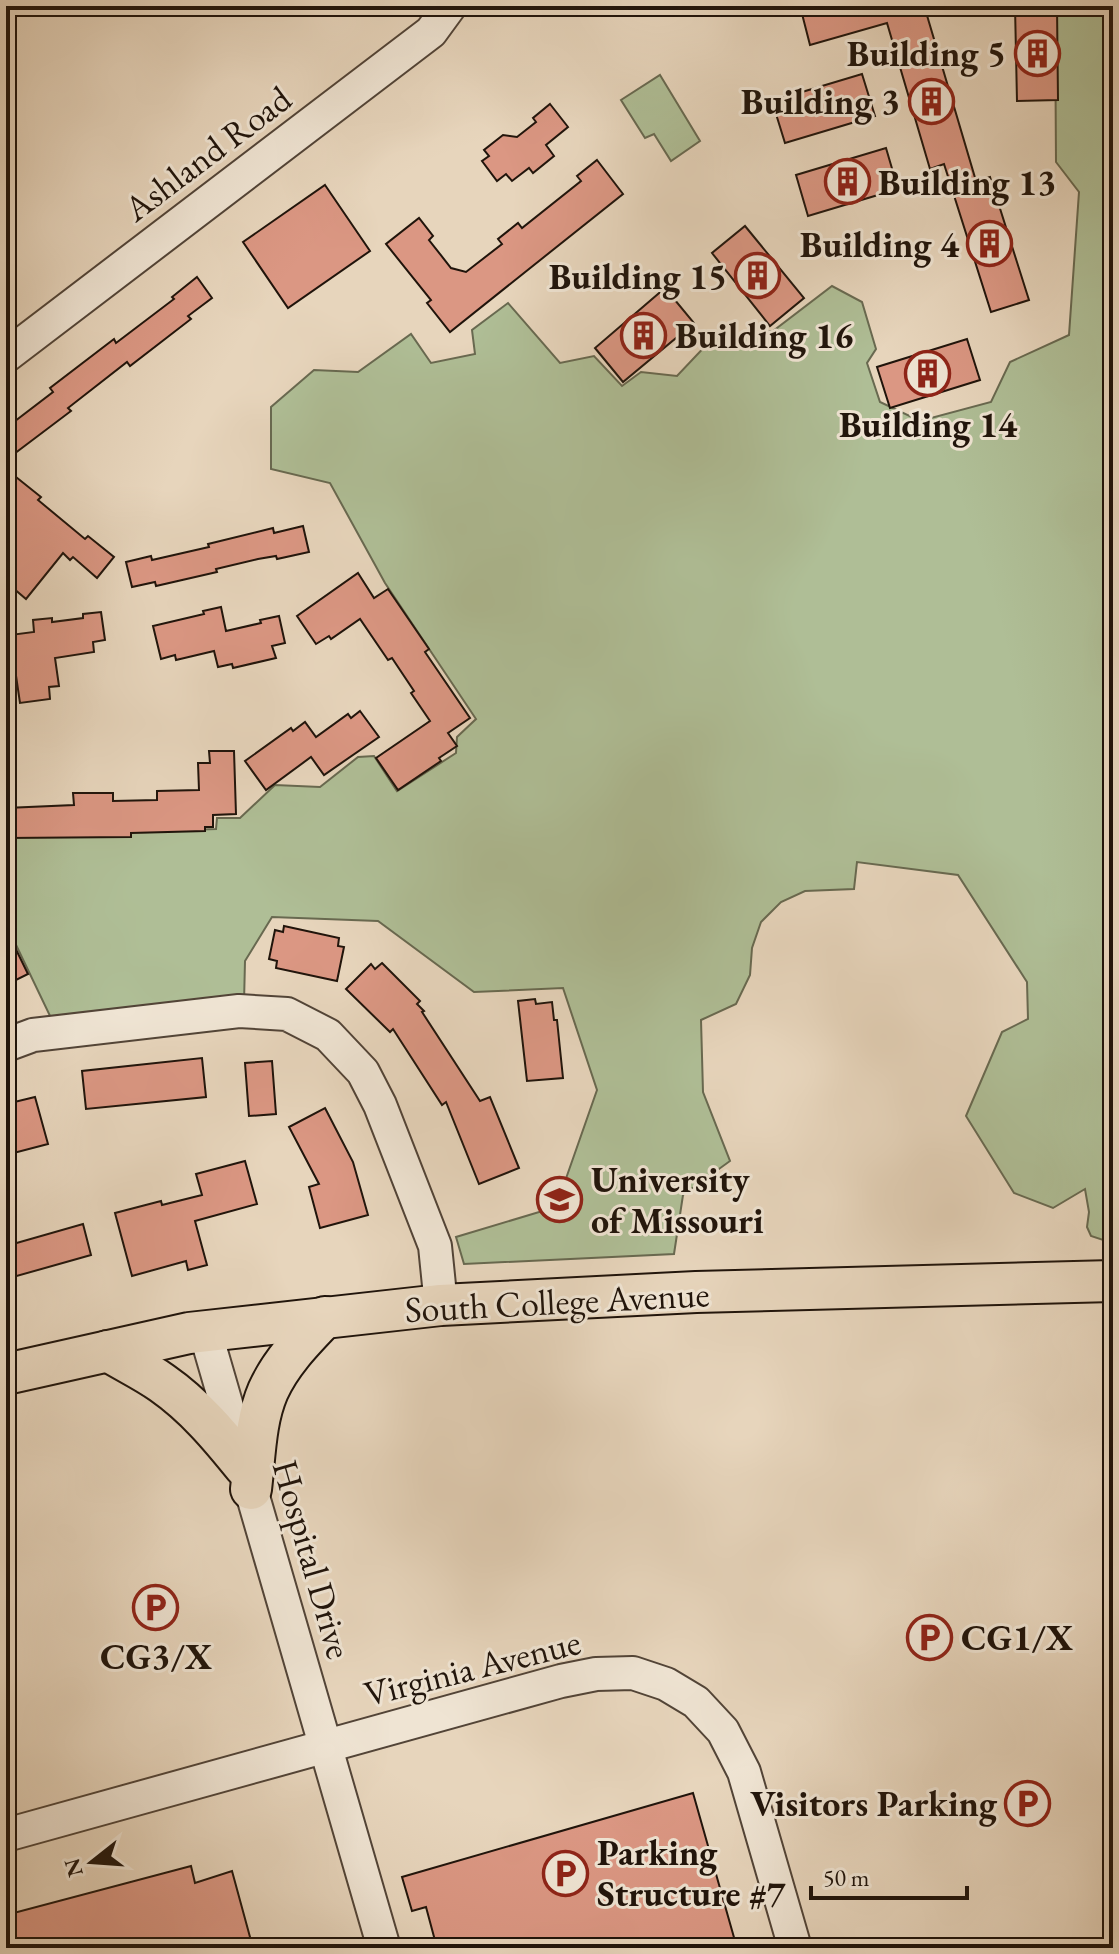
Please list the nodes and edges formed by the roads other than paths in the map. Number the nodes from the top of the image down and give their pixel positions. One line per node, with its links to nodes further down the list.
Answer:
1 (450, 6): 2 (street, Ashland Road)
2 (6, 356)
3 (6, 1045): 7 (street)
4 (1113, 1255): 5 (main road)
5 (1094, 1282): 6 (main road); 7 (main road, South College Avenue)
6 (1113, 1302)
7 (441, 1305): 8 (main road, South College Avenue)
8 (325, 1317): 9 (main road, South College Avenue); 12 (main road)
9 (205, 1331): 10 (main road, South College Avenue); 12 (street, Hospital Drive)
10 (108, 1351): 11 (main road, South College Avenue); 12 (main road)
11 (6, 1374)
12 (248, 1478): 13 (street, Hospital Drive)
13 (327, 1746): 14 (street, Virginia Avenue); 15 (street, Hospital Drive); 16 (street, Virginia Avenue)
14 (6, 1835)
15 (384, 1948)
16 (795, 1948)

